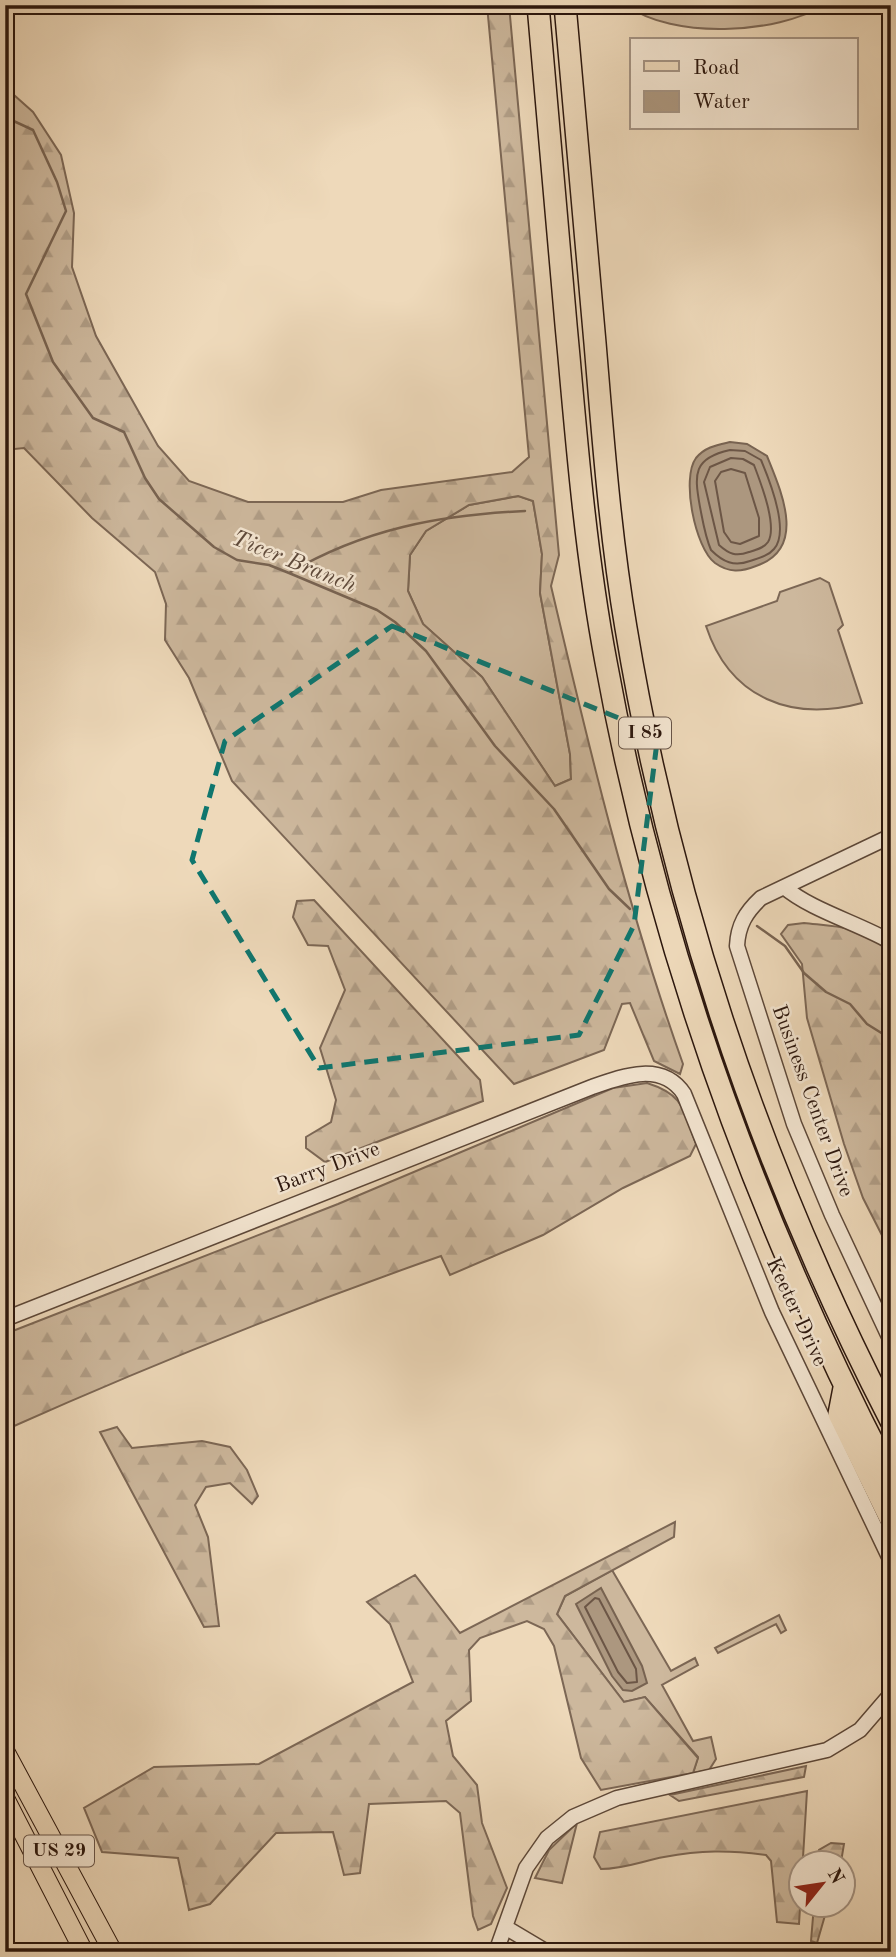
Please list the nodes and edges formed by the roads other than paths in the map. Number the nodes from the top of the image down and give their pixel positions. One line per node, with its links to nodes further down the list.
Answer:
1 (538, 5): 9 (highway, I 85)
2 (565, 5): 10 (highway, I 85)
3 (891, 836): 4 (street, Business Center Drive)
4 (784, 887): 5 (street); 8 (street, Business Center Drive)
5 (891, 942)
6 (670, 1079): 7 (street, Barry Drive); 13 (street, Keeter Drive)
7 (5, 1320)
8 (891, 1341)
9 (844, 1388): 11 (highway, I 85); 12 (highway)
10 (891, 1421)
11 (891, 1478)
12 (891, 1520)
13 (891, 1560)
14 (891, 1694): 18 (street)
15 (5, 1751): 21 (main road, US 29)
16 (5, 1776): 20 (main road)
17 (5, 1798): 19 (main road, US 29)
18 (505, 1927): 22 (street); 23 (street)
19 (84, 1952)
20 (100, 1952)
21 (113, 1952)
22 (496, 1952)
23 (547, 1952)

